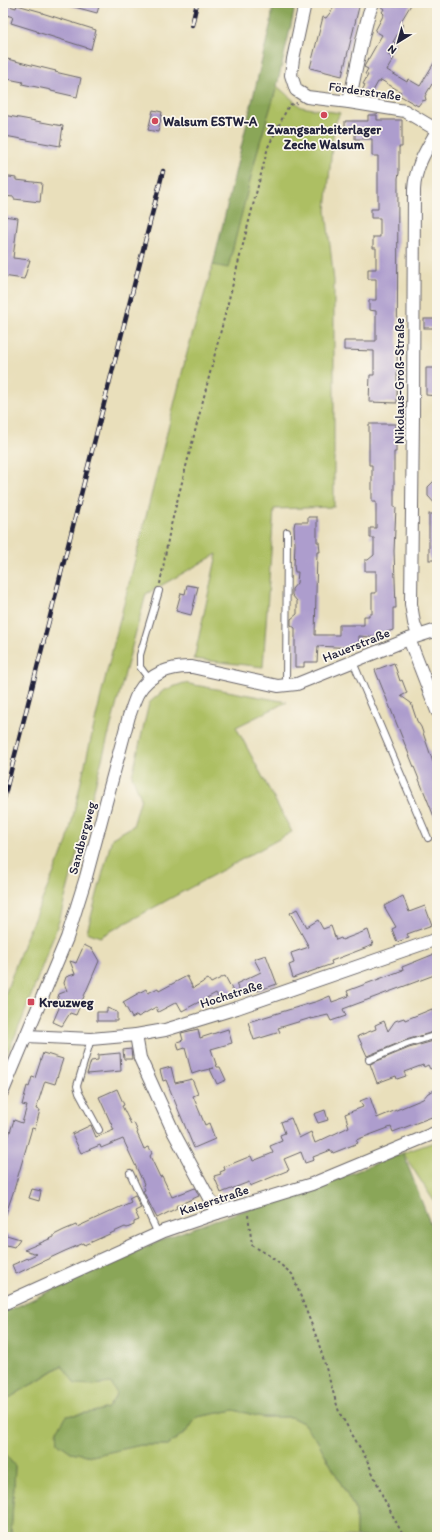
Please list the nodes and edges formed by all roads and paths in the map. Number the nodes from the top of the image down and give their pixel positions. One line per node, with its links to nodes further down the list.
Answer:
1 (305, 3): 3 (street)
2 (373, 3): 4 (street)
3 (304, 96): 4 (street, Förderstraße); 7 (path)
4 (349, 102): 5 (street, Förderstraße)
5 (436, 128): 9 (street, Nikolaus-Groß-Straße)
6 (287, 532): 12 (lane)
7 (159, 591): 11 (lane)
8 (437, 630): 9 (street, Hauerstraße)
9 (414, 637): 10 (street, Hauerstraße); 13 (street, Nikolaus-Groß-Straße)
10 (353, 662): 12 (street, Hauerstraße); 14 (lane)
11 (149, 678): 12 (street, Hauerstraße); 18 (street, Sandbergweg)
12 (286, 686)
13 (437, 710)
14 (428, 838)
15 (437, 939): 16 (street, Hochstraße)
16 (136, 1035): 19 (street, Hochstraße); 26 (street)
17 (437, 1035): 20 (lane)
18 (26, 1036): 19 (street, Hochstraße); 21 (street, Sandbergweg)
19 (92, 1039): 22 (lane)
20 (369, 1060)
21 (3, 1091)
22 (99, 1130)
23 (437, 1132): 25 (street, Kaiserstraße)
24 (130, 1173): 27 (lane)
25 (246, 1204): 26 (street, Kaiserstraße); 29 (path)
26 (217, 1213): 27 (street, Kaiserstraße)
27 (158, 1234): 28 (street, Kaiserstraße)
28 (3, 1304)
29 (404, 1537)

